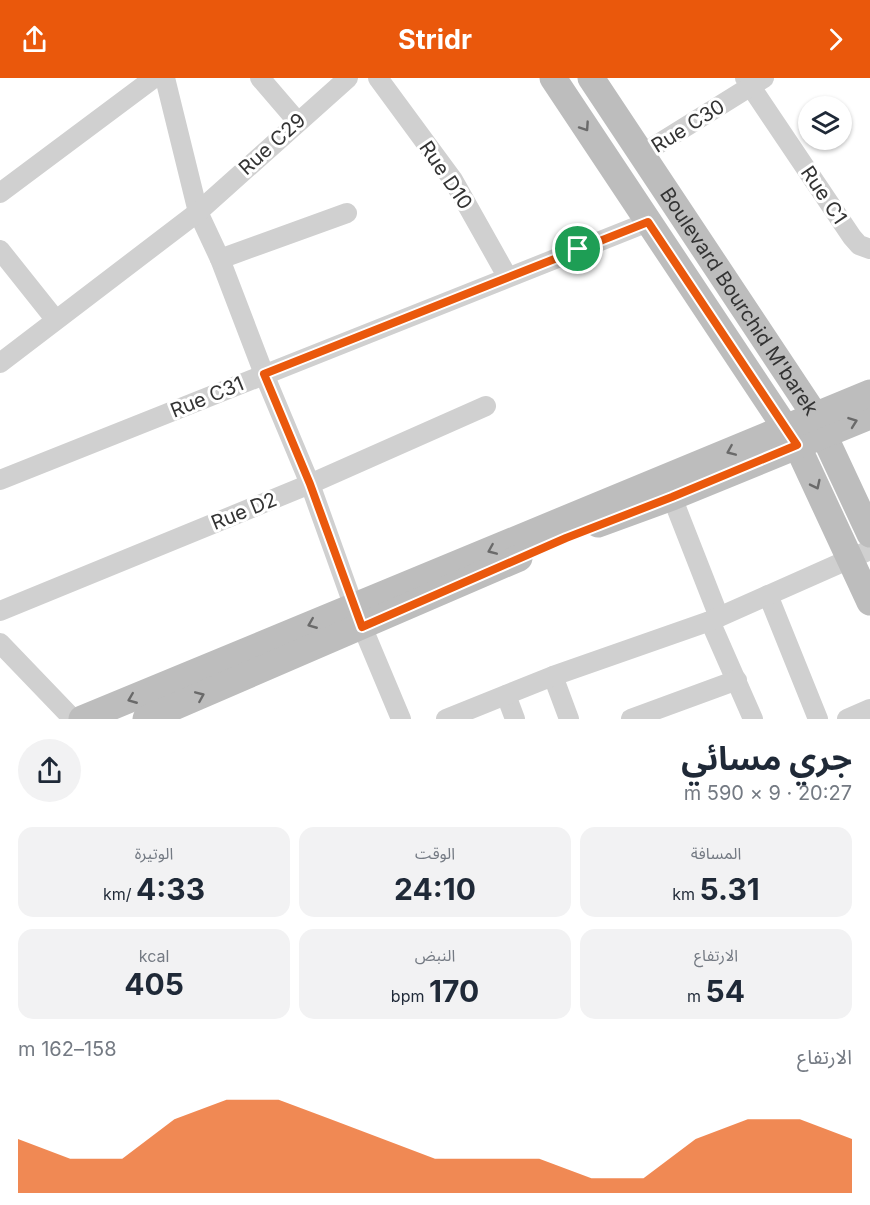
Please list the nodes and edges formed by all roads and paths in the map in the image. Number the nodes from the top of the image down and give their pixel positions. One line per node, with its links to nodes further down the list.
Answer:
1 (154, 78): 12 (street)
2 (165, 78): 13 (street)
3 (260, 78): 9 (street)
4 (348, 78): 9 (street, Rue C29)
5 (378, 78): 19 (street, Rue D10)
6 (553, 78): 15 (main road, Boulevard Bourchid M'barek, one-way to 15)
7 (591, 78): 10 (main road, Boulevard Bourchid M'barek)
8 (753, 81): 10 (street, Rue C30); 16 (street, Rue C1)
9 (297, 122): 13 (street, Rue C29)
10 (642, 154): 11 (main road, Boulevard Bourchid M'barek)
11 (663, 186): 15 (main road); 26 (main road, Boulevard Bourchid M'barek)
12 (0, 193)
13 (198, 212): 18 (street); 20 (street, Rue C29)
14 (347, 213): 18 (street)
15 (643, 213): 19 (street, Rue C31); 27 (main road, Boulevard Bourchid M'barek)
16 (868, 249)
17 (0, 250): 20 (street)
18 (220, 259): 22 (street)
19 (507, 276): 22 (street, Rue C31)
20 (55, 319): 21 (street, Rue C29)
21 (0, 363)
22 (264, 374): 28 (street, Rue C31); 29 (street)
23 (870, 393): 26 (main road)
24 (486, 406): 29 (street, Rue D2)
25 (870, 416): 26 (main road, one-way to 25)
26 (818, 424): 27 (main road); 31 (main road, Boulevard Bourchid M'barek)
27 (791, 436): 30 (main road); 32 (main road, Boulevard Bourchid M'barek, one-way to 32); 36 (main road, one-way to 36)
28 (0, 480)
29 (310, 484): 35 (street, Rue D2); 36 (street)
30 (672, 497): 36 (main road); 37 (street)
31 (870, 534)
32 (860, 553): 33 (street); 34 (main road, Boulevard Bourchid M'barek)
33 (768, 595): 37 (street); 52 (street)
34 (870, 602)
35 (0, 611)
36 (358, 617): 45 (main road, one-way to 45); 46 (main road, one-way to 36); 47 (street)
37 (715, 619): 39 (street); 40 (street)
38 (0, 643): 44 (street)
39 (553, 676): 41 (street); 50 (street)
40 (737, 680): 43 (street); 51 (street)
41 (506, 695): 48 (street); 49 (street)
42 (870, 709): 53 (street)
43 (636, 718)
44 (73, 719)
45 (82, 719)
46 (146, 719)
47 (401, 719)
48 (446, 719)
49 (514, 719)
50 (569, 719)
51 (753, 719)
52 (818, 719)
53 (847, 719)

